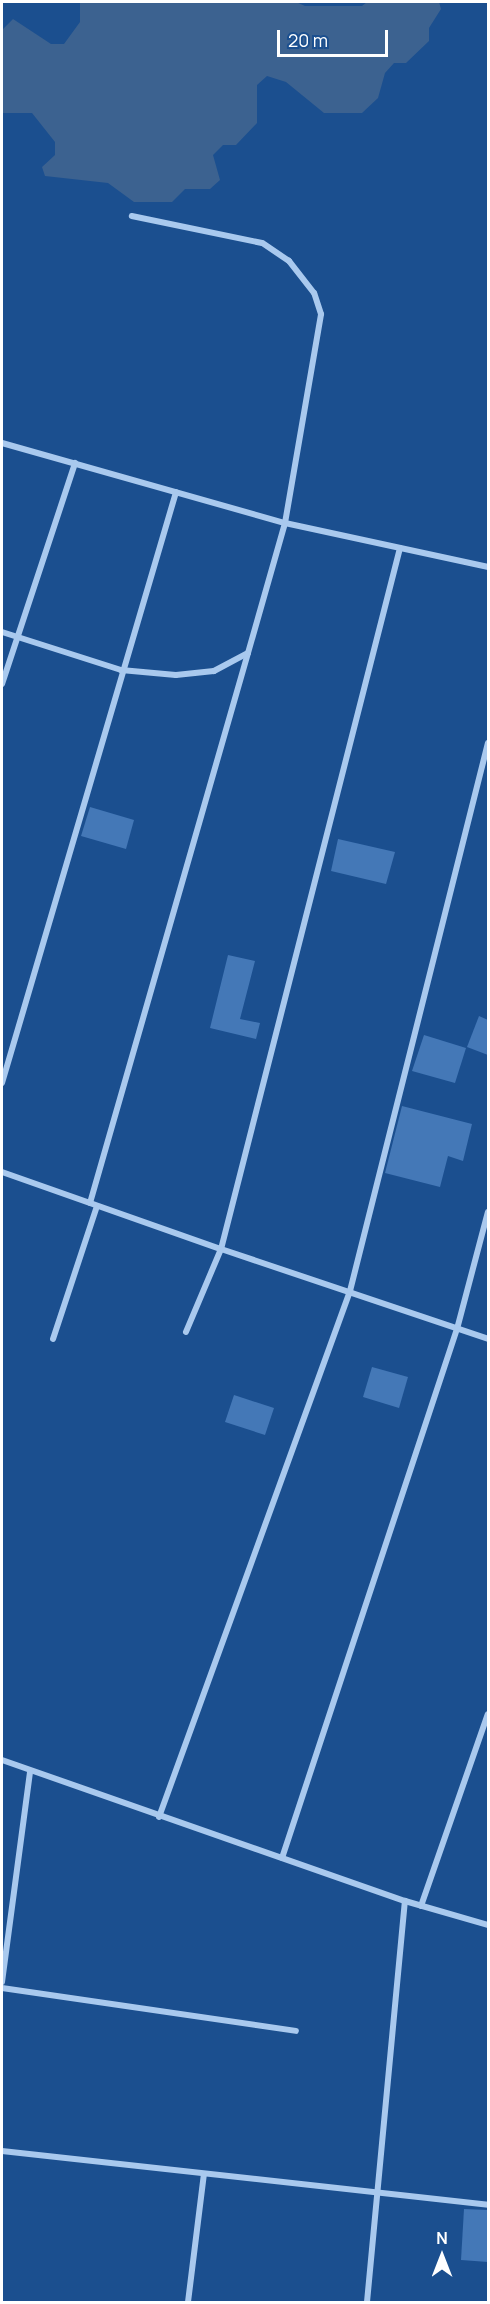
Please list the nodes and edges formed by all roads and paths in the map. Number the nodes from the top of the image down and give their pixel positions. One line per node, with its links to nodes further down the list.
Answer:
1 (132, 216): 5 (street)
2 (2, 443): 3 (street)
3 (75, 464): 4 (street); 9 (street)
4 (176, 492): 5 (street); 11 (street)
5 (285, 523): 6 (street); 10 (street)
6 (400, 548): 7 (street); 18 (street)
7 (489, 567)
8 (2, 632): 9 (street)
9 (18, 638): 11 (street); 12 (street)
10 (248, 653): 11 (street); 16 (street)
11 (121, 670): 14 (street)
12 (2, 684)
13 (489, 743): 19 (street)
14 (2, 1083)
15 (2, 1172): 16 (street)
16 (94, 1204): 18 (street); 22 (street)
17 (489, 1212): 20 (street)
18 (221, 1249): 19 (street); 21 (street)
19 (350, 1291): 20 (street); 27 (street)
20 (457, 1329): 23 (street); 28 (street)
21 (186, 1332)
22 (53, 1339)
23 (489, 1339)
24 (489, 1714): 30 (street)
25 (2, 1760): 26 (street)
26 (30, 1771): 27 (street); 32 (street)
27 (159, 1817): 28 (street)
28 (282, 1858): 29 (street)
29 (405, 1901): 30 (street); 37 (street)
30 (421, 1906): 31 (street)
31 (489, 1925)
32 (2, 1982)
33 (2, 1988): 34 (street)
34 (296, 2031)
35 (2, 2151): 36 (street)
36 (204, 2174): 37 (street); 39 (street)
37 (377, 2193): 38 (street); 40 (street)
38 (489, 2205)
39 (188, 2302)
40 (367, 2302)

